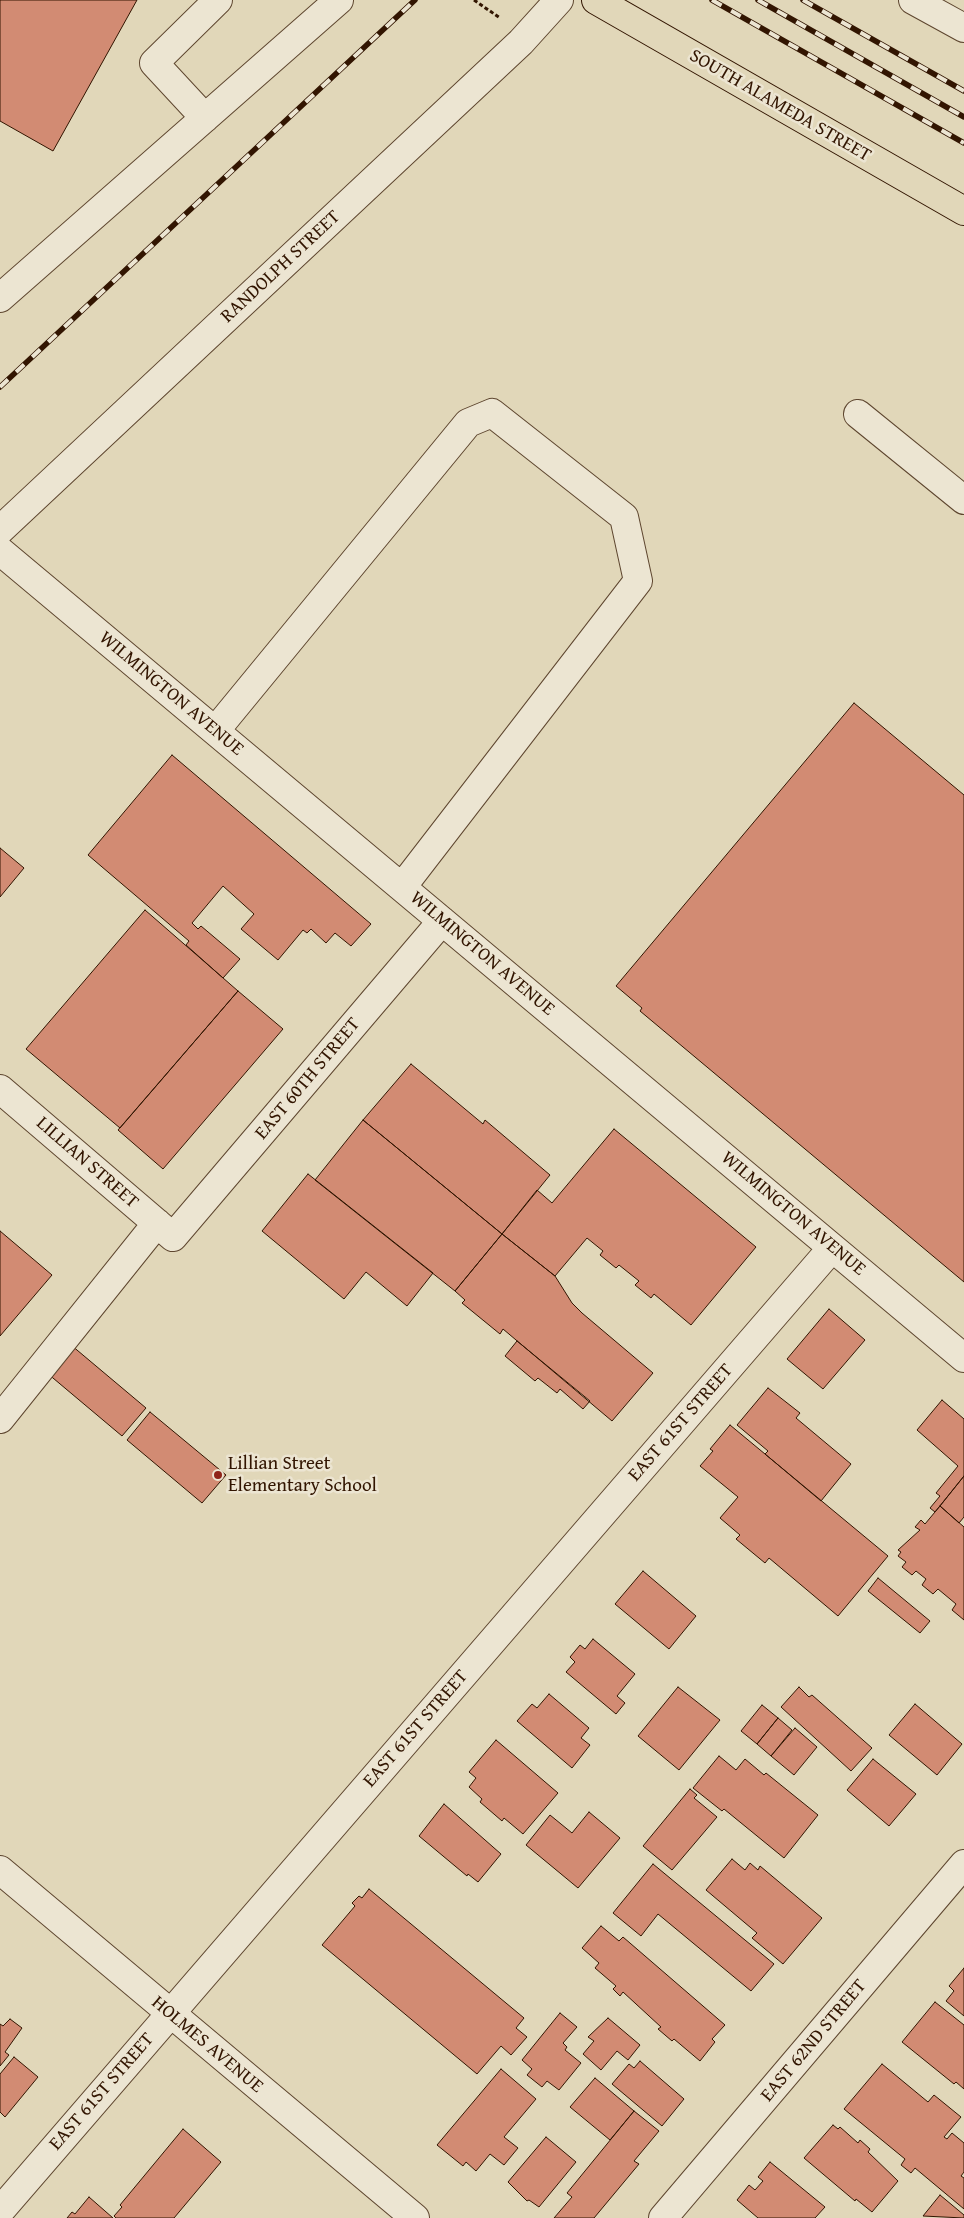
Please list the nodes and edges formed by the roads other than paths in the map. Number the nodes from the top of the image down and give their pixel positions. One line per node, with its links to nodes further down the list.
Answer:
1 (218, 0): 7 (street)
2 (339, 0): 7 (street)
3 (558, 0): 12 (street, RANDOLPH STREET)
4 (596, 0): 8 (main road, SOUTH ALAMEDA STREET)
5 (913, 0): 6 (street)
6 (964, 28)
7 (205, 118): 9 (street)
8 (964, 211)
9 (0, 298)
10 (858, 414): 11 (street)
11 (964, 500)
12 (0, 530)
13 (0, 551): 14 (street, WILMINGTON AVENUE)
14 (215, 731): 15 (street, WILMINGTON AVENUE); 15 (street)
15 (402, 887): 16 (street, WILMINGTON AVENUE)
16 (442, 921): 18 (street, EAST 60TH STREET); 19 (street, WILMINGTON AVENUE)
17 (0, 1088): 18 (street, LILLIAN STREET)
18 (165, 1230): 21 (street, EAST 60TH STREET)
19 (832, 1248): 20 (street, WILMINGTON AVENUE); 24 (street, EAST 61ST STREET)
20 (964, 1358)
21 (0, 1419)
22 (964, 1864): 27 (street, EAST 62ND STREET)
23 (0, 1870): 24 (street, HOLMES AVENUE)
24 (169, 2013): 25 (street, EAST 61ST STREET); 26 (street, HOLMES AVENUE)
25 (0, 2211)
26 (415, 2218)
27 (663, 2218)

